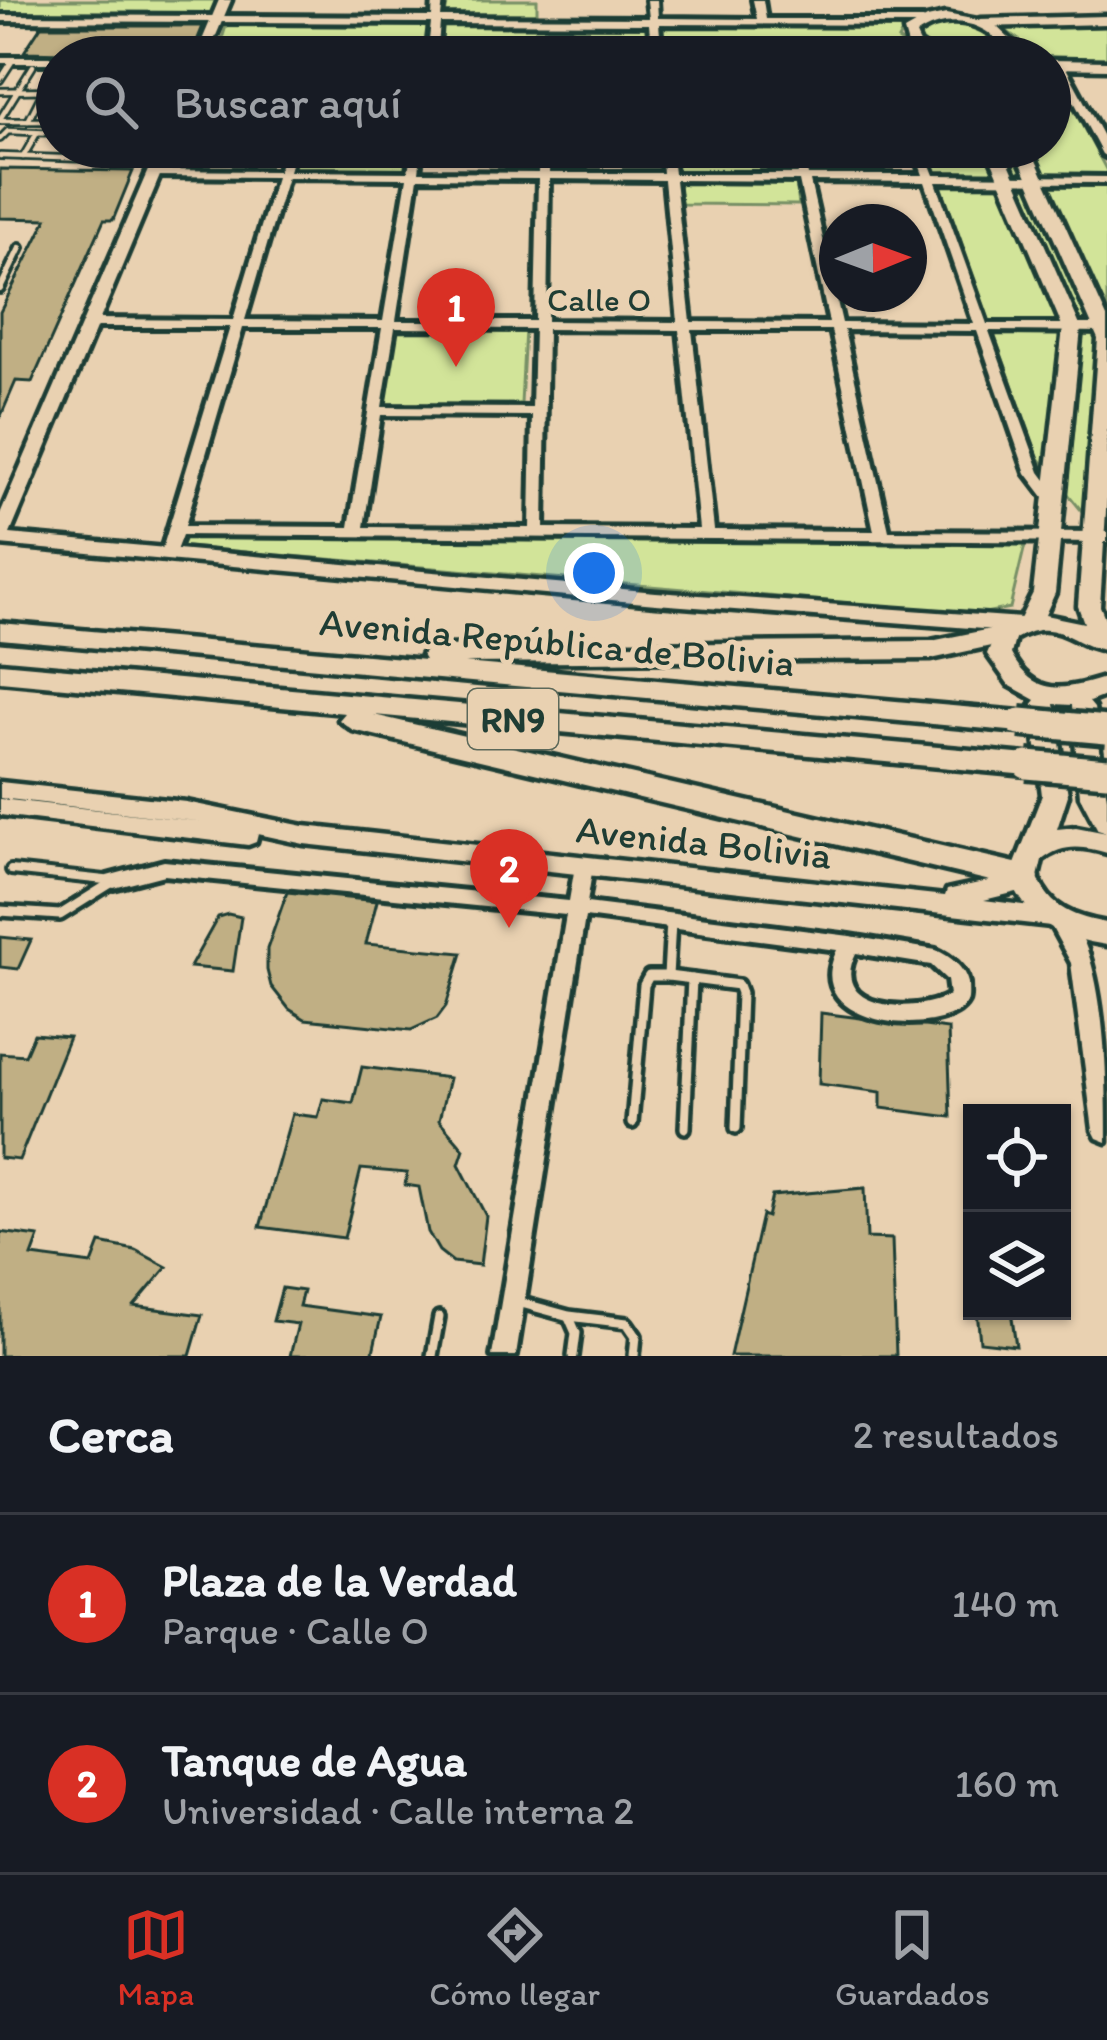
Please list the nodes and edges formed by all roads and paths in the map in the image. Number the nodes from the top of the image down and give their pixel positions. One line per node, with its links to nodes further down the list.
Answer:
1 (225, 0): 11 (street)
2 (334, 0): 12 (street)
3 (438, 0): 13 (street)
4 (547, 0): 14 (street)
5 (652, 0): 15 (street)
6 (758, 0): 16 (street)
7 (867, 0): 18 (street)
8 (940, 0): 19 (main road)
9 (965, 0): 20 (main road)
10 (0, 18): 11 (street)
11 (217, 18): 12 (street); 21 (street)
12 (329, 18): 13 (street)
13 (435, 19): 14 (street); 22 (street)
14 (547, 19): 15 (street)
15 (654, 20): 16 (street); 23 (street)
16 (763, 20): 18 (street)
17 (1107, 20): 20 (street)
18 (875, 21): 19 (street)
19 (929, 21): 20 (main road); 24 (main road)
20 (976, 22): 25 (main road)
21 (210, 36)
22 (434, 36)
23 (655, 36)
24 (910, 36)
25 (1004, 36)
26 (7, 60): 30 (lane)
27 (1071, 64): 28 (street)
28 (1107, 65)
29 (32, 66): 31 (lane)
30 (0, 80)
31 (18, 90): 32 (lane); 33 (lane); 36 (lane)
32 (36, 90)
33 (0, 91)
34 (1071, 92): 42 (street)
35 (36, 106): 37 (lane)
36 (0, 120): 37 (lane)
37 (28, 121): 38 (lane)
38 (36, 121)
39 (36, 133): 41 (lane)
40 (36, 135): 44 (lane)
41 (0, 139)
42 (1107, 154)
43 (0, 156): 44 (lane)
44 (23, 157): 45 (lane)
45 (36, 157)
46 (157, 168): 55 (street)
47 (286, 168): 56 (street)
48 (414, 168): 57 (street)
49 (543, 168): 58 (street)
50 (668, 168): 59 (street)
51 (802, 168): 60 (street)
52 (925, 168): 61 (street)
53 (1003, 168): 62 (main road)
54 (1032, 168): 63 (main road)
55 (155, 173): 56 (street); 67 (street)
56 (284, 174): 57 (street); 68 (street)
57 (413, 175): 58 (street); 69 (street)
58 (543, 176): 59 (street); 70 (street)
59 (669, 177): 60 (street); 71 (street)
60 (804, 178): 61 (street); 72 (street)
61 (929, 178): 62 (street); 73 (street)
62 (1008, 179): 63 (street); 74 (main road)
63 (1037, 179): 64 (street); 75 (main road)
64 (1107, 180)
65 (20, 248): 66 (lane)
66 (0, 289)
67 (91, 323): 68 (street, Calle O); 86 (street)
68 (242, 324): 69 (street, Calle O); 79 (street)
69 (390, 325): 70 (street, Calle O); 76 (street)
70 (541, 326): 71 (street, Calle O); 77 (street)
71 (684, 327): 72 (street, Calle O); 82 (street)
72 (836, 328): 73 (street, Calle O); 83 (street)
73 (981, 328): 74 (street, Calle O); 78 (street)
74 (1072, 328): 75 (street, Calle O); 78 (main road)
75 (1105, 328): 85 (main road)
76 (376, 411): 77 (street); 80 (street)
77 (539, 412): 81 (street)
78 (1057, 504): 84 (main road)
79 (177, 530): 80 (street); 87 (street)
80 (356, 531): 81 (street)
81 (537, 532): 82 (street)
82 (707, 534): 83 (street)
83 (882, 535): 84 (street)
84 (1050, 537): 85 (street); 90 (main road)
85 (1101, 537): 91 (main road)
86 (0, 538): 87 (street)
87 (169, 553): 88 (street)
88 (911, 619): 90 (street); 90 (street)
89 (4, 630): 92 (main road, Avenida República de Bolivia / RN9)
90 (1009, 631): 91 (main road); 92 (main road); 95 (main road)
91 (1105, 645)
92 (255, 653): 97 (main road, Avenida República de Bolivia / RN9, bridge)
93 (0, 672): 94 (main road, Avenida República de Bolivia / RN9)
94 (166, 687): 98 (main road, Avenida República de Bolivia / RN9, bridge); 107 (main road)
95 (1032, 689): 96 (main road); 104 (main road)
96 (1097, 690): 101 (main road)
97 (1107, 730)
98 (1107, 772)
99 (0, 790): 102 (street, Avenida Bolivia)
100 (0, 807): 102 (street, Avenida Bolivia)
101 (1107, 823)
102 (350, 840): 105 (street, Avenida Bolivia)
103 (1107, 843): 104 (main road)
104 (1038, 846): 107 (main road)
105 (584, 866): 109 (street, Avenida Bolivia); 110 (street)
106 (11, 870): 108 (lane)
107 (1024, 879): 109 (street, Avenida Bolivia); 113 (main road)
108 (114, 881): 110 (street); 111 (lane)
109 (907, 898): 113 (street, Avenida Bolivia)
110 (578, 909): 112 (street); 121 (street)
111 (0, 910)
112 (671, 921): 114 (street); 115 (lane)
113 (1083, 929): 120 (street)
114 (850, 944): 114 (street)
115 (668, 976): 116 (lane); 117 (lane)
116 (692, 979): 118 (lane); 119 (lane)
117 (632, 1123)
118 (685, 1128)
119 (736, 1128)
120 (1107, 1130)
121 (513, 1300): 122 (lane); 125 (street)
122 (569, 1316): 126 (lane); 127 (lane)
123 (439, 1317): 124 (lane)
124 (432, 1356)
125 (504, 1356)
126 (573, 1356)
127 (634, 1356)

